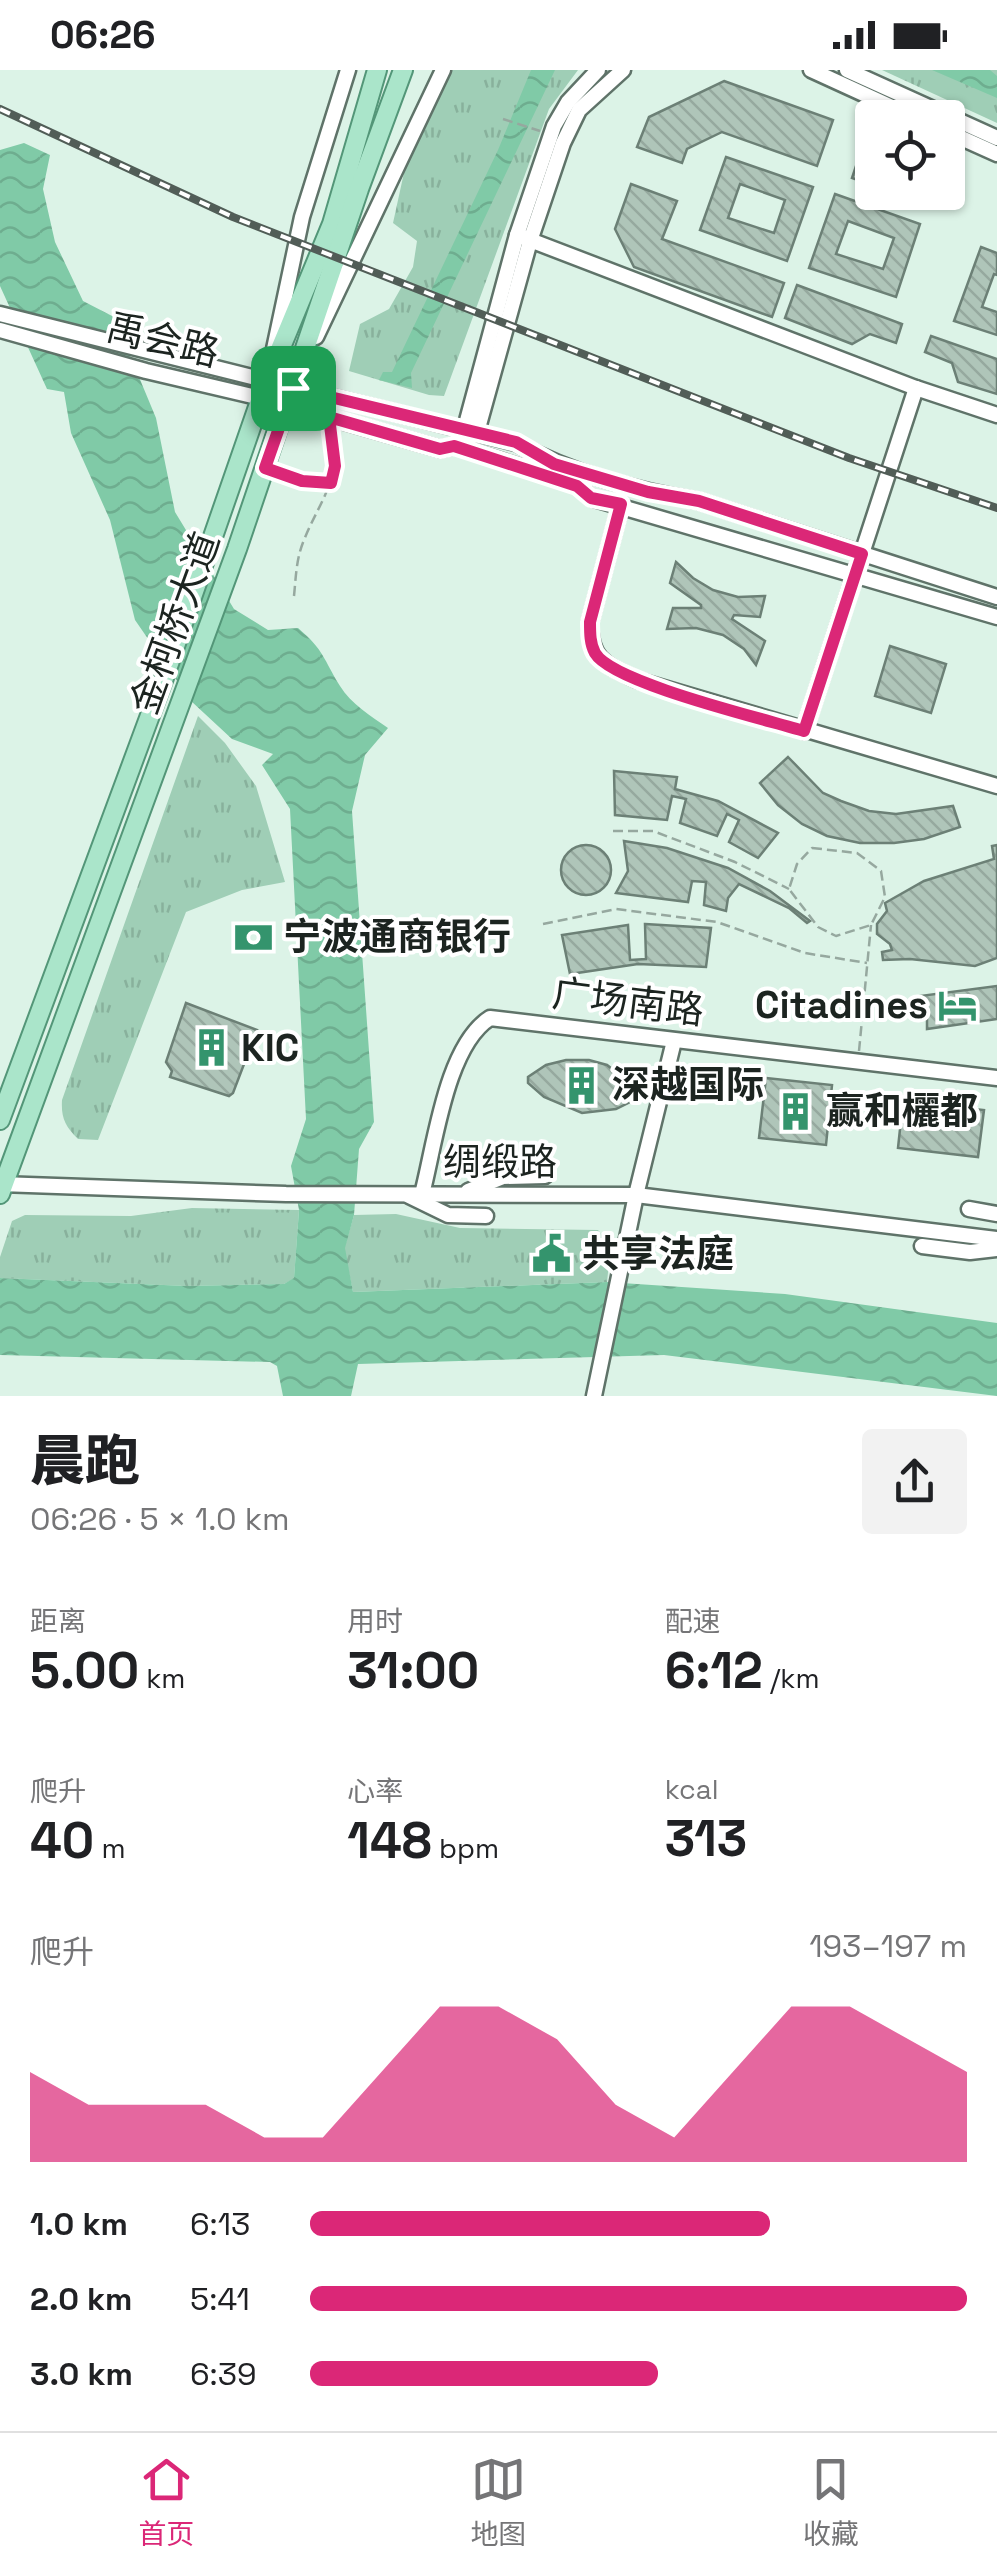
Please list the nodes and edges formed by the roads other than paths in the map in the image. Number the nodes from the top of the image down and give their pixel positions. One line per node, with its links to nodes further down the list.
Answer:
1 (348, 70): 16 (street)
2 (377, 70): 16 (main road, 金柯桥大道)
3 (403, 70): 17 (main road, 金柯桥大道)
4 (443, 70): 17 (street)
5 (598, 70): 13 (street)
6 (622, 70): 13 (street)
7 (811, 70): 9 (street)
8 (846, 70): 10 (street)
9 (877, 100)
10 (997, 138)
11 (965, 140): 12 (street)
12 (997, 154)
13 (524, 238): 15 (street); 19 (street)
14 (3, 323): 16 (street, 禹会路); 16 (street, 禹会路)
15 (916, 388): 18 (street); 21 (street)
16 (264, 389): 17 (street, 禹会路); 29 (main road, 金柯桥大道)
17 (290, 396): 19 (street, 禹会路); 20 (street, 禹会路); 31 (main road, 金柯桥大道)
18 (997, 415)
19 (471, 430): 21 (street, 禹会路)
20 (621, 504): 22 (street, 禹会路); 25 (street)
21 (862, 554): 22 (street); 23 (street, 禹会路)
22 (853, 576): 24 (street, 禹会路); 25 (street)
23 (997, 597)
24 (997, 618)
25 (804, 731): 26 (street)
26 (997, 786)
27 (674, 1040): 28 (street, 广场南路); 33 (street, 广场南路); 35 (street)
28 (997, 1078)
29 (0, 1120)
30 (545, 1176): 34 (street)
31 (1, 1187): 32 (street, 绸缎路)
32 (404, 1194): 33 (street, 绸缎路); 38 (street)
33 (422, 1194): 34 (street, 绸缎路)
34 (458, 1194): 35 (street, 绸缎路)
35 (636, 1196): 39 (street, 绸缎路); 42 (street)
36 (970, 1210): 37 (street)
37 (997, 1214)
38 (486, 1216)
39 (997, 1239)
40 (922, 1246): 41 (street)
41 (997, 1249)
42 (594, 1396)

